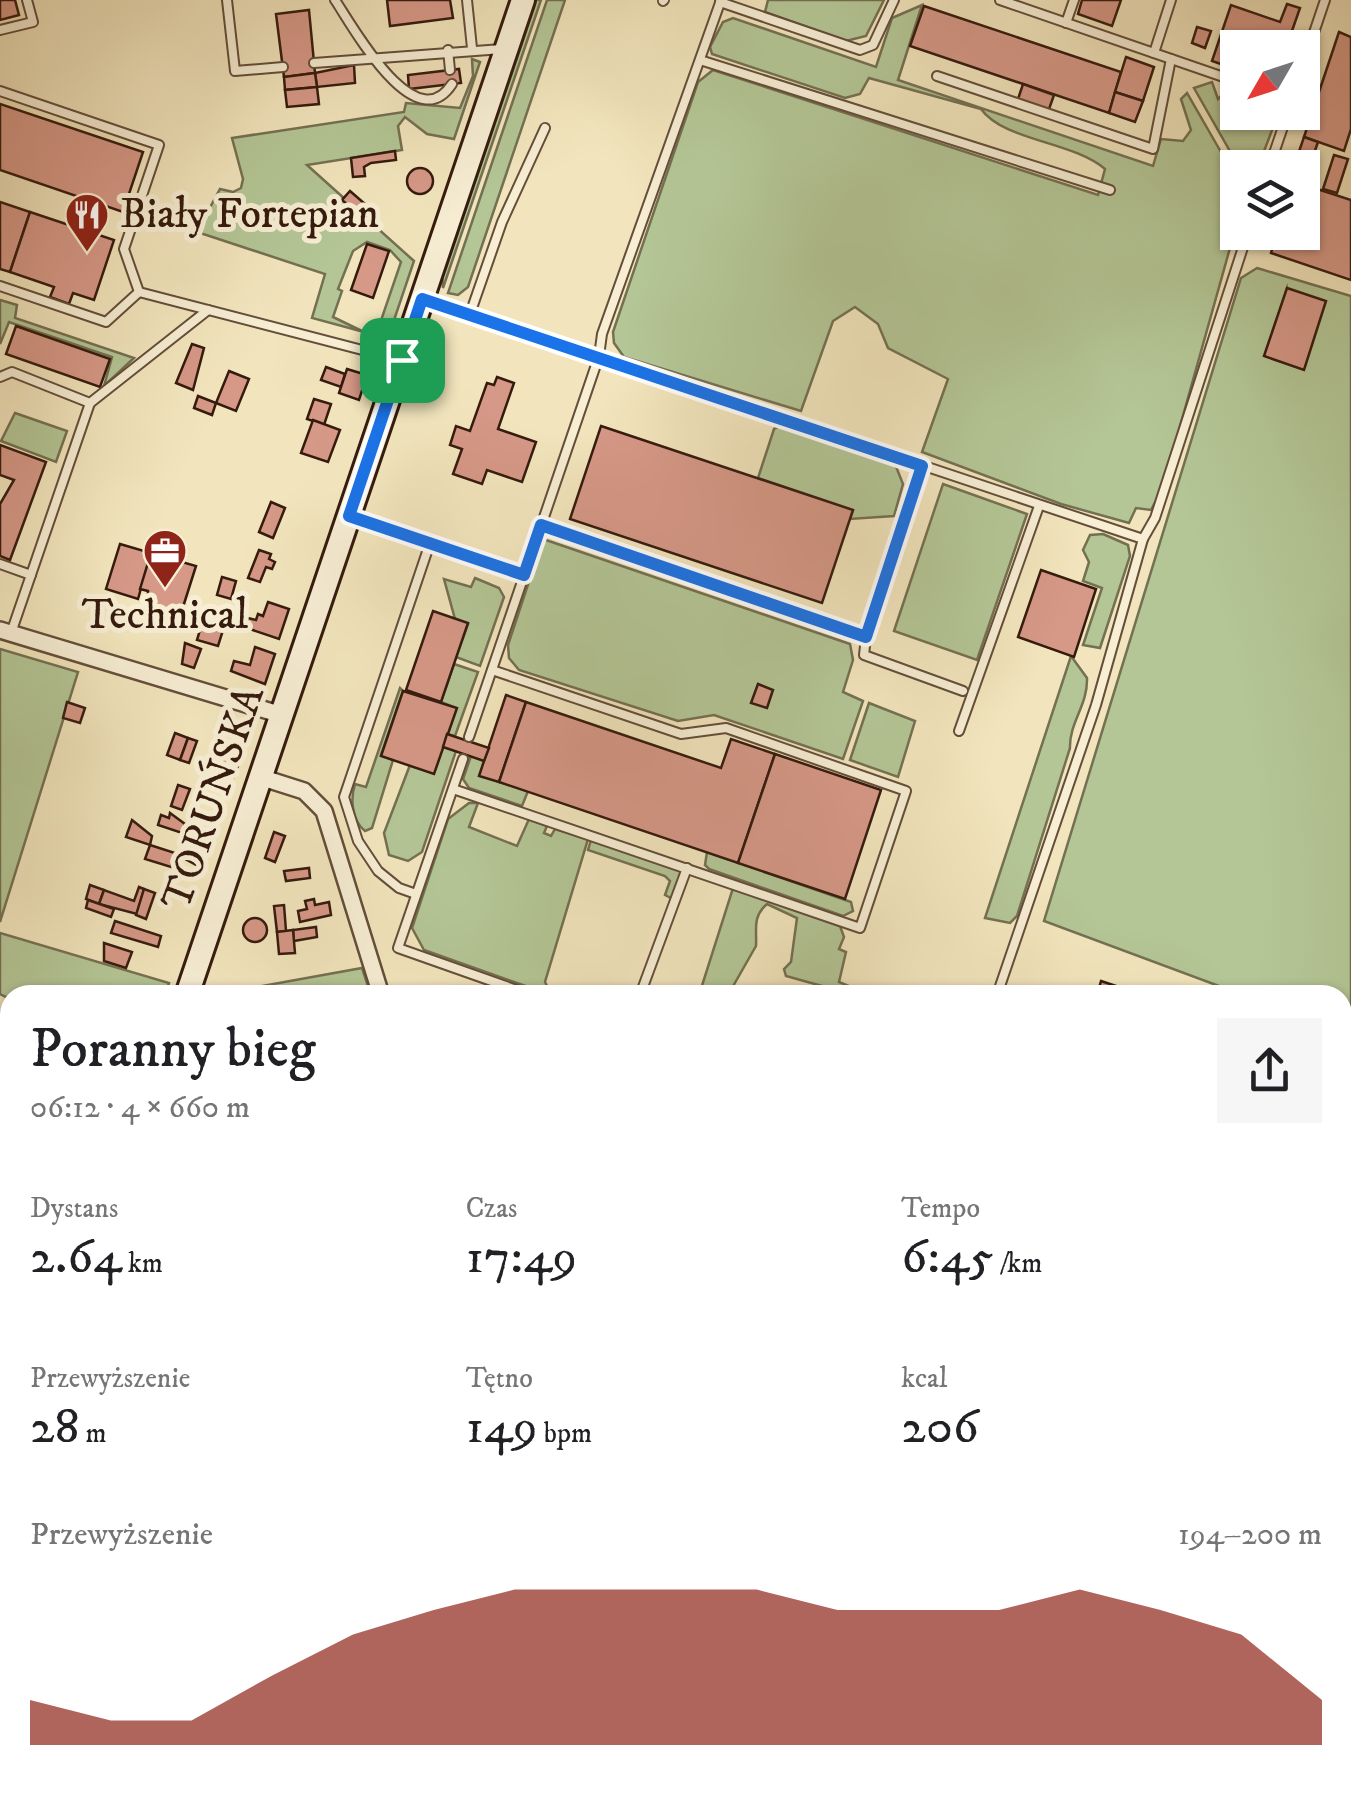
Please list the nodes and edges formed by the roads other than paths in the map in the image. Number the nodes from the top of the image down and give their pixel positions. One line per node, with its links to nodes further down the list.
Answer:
1 (27, 0): 13 (lane)
2 (227, 0): 23 (lane)
3 (335, 0): 19 (lane)
4 (467, 0): 15 (lane)
5 (523, 0): 17 (street, TORUŃSKA)
6 (894, 0): 11 (lane)
7 (1000, 0): 12 (lane)
8 (1074, 0): 12 (lane)
9 (1171, 0): 18 (lane)
10 (1325, 0): 14 (lane)
11 (721, 1): 21 (lane)
12 (1066, 22): 18 (lane)
13 (0, 30)
14 (1315, 30)
15 (472, 48): 16 (lane); 17 (lane)
16 (448, 50): 19 (lane); 24 (lane)
17 (506, 50): 34 (street, TORUŃSKA)
18 (1154, 53): 20 (lane)
19 (374, 57): 22 (lane); 27 (lane)
20 (1170, 58): 25 (lane); 26 (lane)
21 (700, 60): 30 (lane); 37 (lane)
22 (314, 64)
23 (283, 67)
24 (450, 70)
25 (937, 76)
26 (1220, 76)
27 (452, 84)
28 (0, 91): 33 (lane)
29 (546, 128): 36 (lane)
30 (1110, 190)
31 (1242, 250): 45 (lane)
32 (0, 286): 33 (lane)
33 (139, 292): 35 (lane)
34 (422, 299): 36 (lane); 38 (street, TORUŃSKA)
35 (208, 310): 38 (lane); 40 (lane)
36 (470, 314): 37 (lane)
37 (599, 356): 41 (lane); 44 (lane)
38 (402, 360): 43 (street, TORUŃSKA)
39 (0, 376): 40 (lane)
40 (90, 403): 48 (lane)
41 (922, 466): 42 (lane); 51 (lane)
42 (1039, 506): 45 (lane); 55 (lane)
43 (349, 516): 46 (lane); 54 (street, TORUŃSKA)
44 (541, 525): 49 (lane); 51 (lane)
45 (1143, 539): 66 (lane)
46 (430, 544): 49 (lane); 61 (lane)
47 (0, 564): 48 (lane)
48 (30, 575): 50 (lane)
49 (524, 575): 52 (lane)
50 (6, 632): 54 (street)
51 (866, 637): 53 (lane)
52 (492, 670): 56 (lane); 60 (lane)
53 (963, 691)
54 (282, 715): 58 (street, TORUŃSKA)
55 (960, 732)
56 (469, 737)
57 (463, 759): 59 (lane)
58 (260, 778): 62 (street, TORUŃSKA); 63 (street)
59 (452, 789): 60 (lane); 61 (lane)
60 (687, 868): 65 (lane)
61 (416, 894): 64 (lane)
62 (190, 985)
63 (378, 985)
64 (503, 985)
65 (644, 985)
66 (1001, 985)

